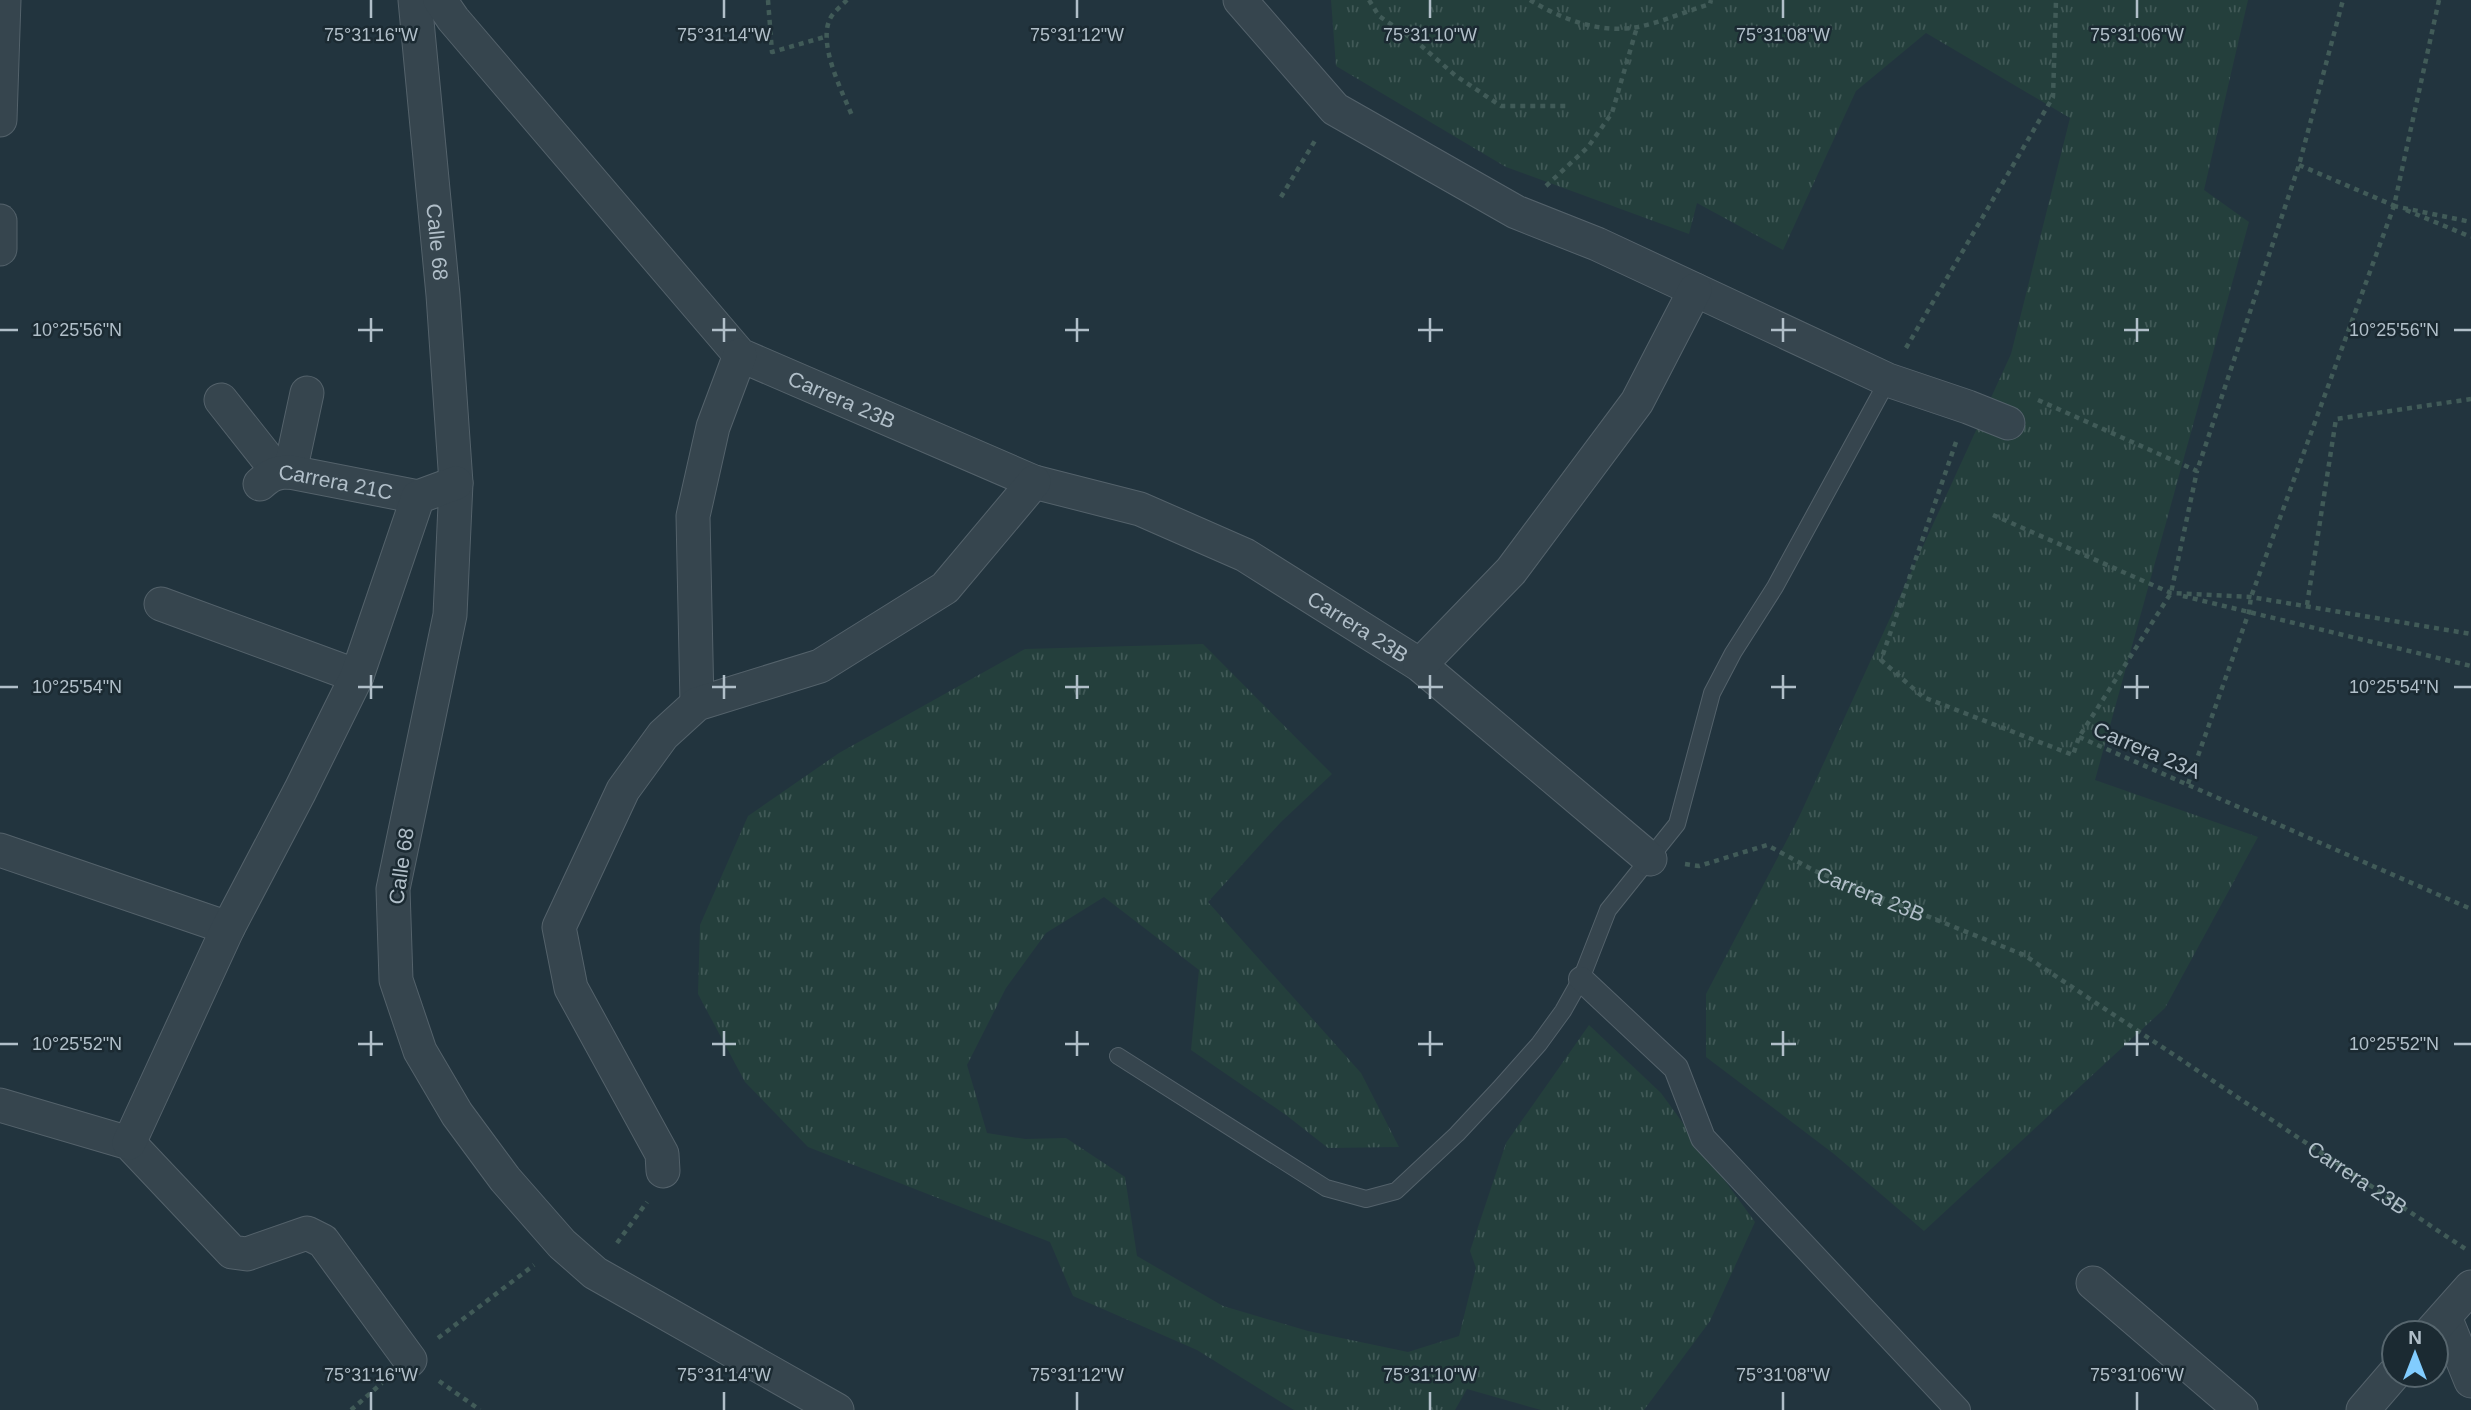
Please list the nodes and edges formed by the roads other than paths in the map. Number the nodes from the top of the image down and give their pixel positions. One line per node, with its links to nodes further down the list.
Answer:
1 (4, 0): 5 (street)
2 (415, 0): 16 (street, Calle 68)
3 (440, 0): 9 (street, Carrera 23B)
4 (1240, 0): 8 (street)
5 (0, 120)
6 (0, 220): 7 (street)
7 (0, 249)
8 (1695, 290): 10 (street); 19 (street)
9 (740, 355): 15 (street, Carrera 23B); 21 (street)
10 (1888, 380): 13 (street); 23 (lane)
11 (307, 393): 14 (street)
12 (221, 400): 14 (street)
13 (2008, 423)
14 (276, 476): 17 (street, Carrera 21C)
15 (1034, 482): 19 (street, Carrera 23B); 21 (street)
16 (456, 483): 17 (street); 37 (street, Calle 68)
17 (418, 497): 20 (street)
18 (161, 604): 20 (street)
19 (1420, 665): 23 (street, Carrera 23B)
20 (357, 676): 24 (street)
21 (697, 704): 29 (street)
22 (0, 850): 24 (street)
23 (1650, 859): 25 (lane)
24 (228, 928): 28 (street)
25 (1581, 979): 26 (lane); 39 (street)
26 (1118, 1056)
27 (0, 1105): 28 (street)
28 (129, 1143): 34 (street)
29 (663, 1171)
30 (2093, 1283): 40 (street)
31 (2471, 1287): 32 (street)
32 (2442, 1319)
33 (2450, 1346): 35 (street)
34 (410, 1360)
35 (2471, 1381)
36 (2381, 1389): 41 (street)
37 (792, 1399): 38 (street, Calle 68)
38 (837, 1410)
39 (1958, 1410)
40 (2241, 1410)
41 (2363, 1410)

